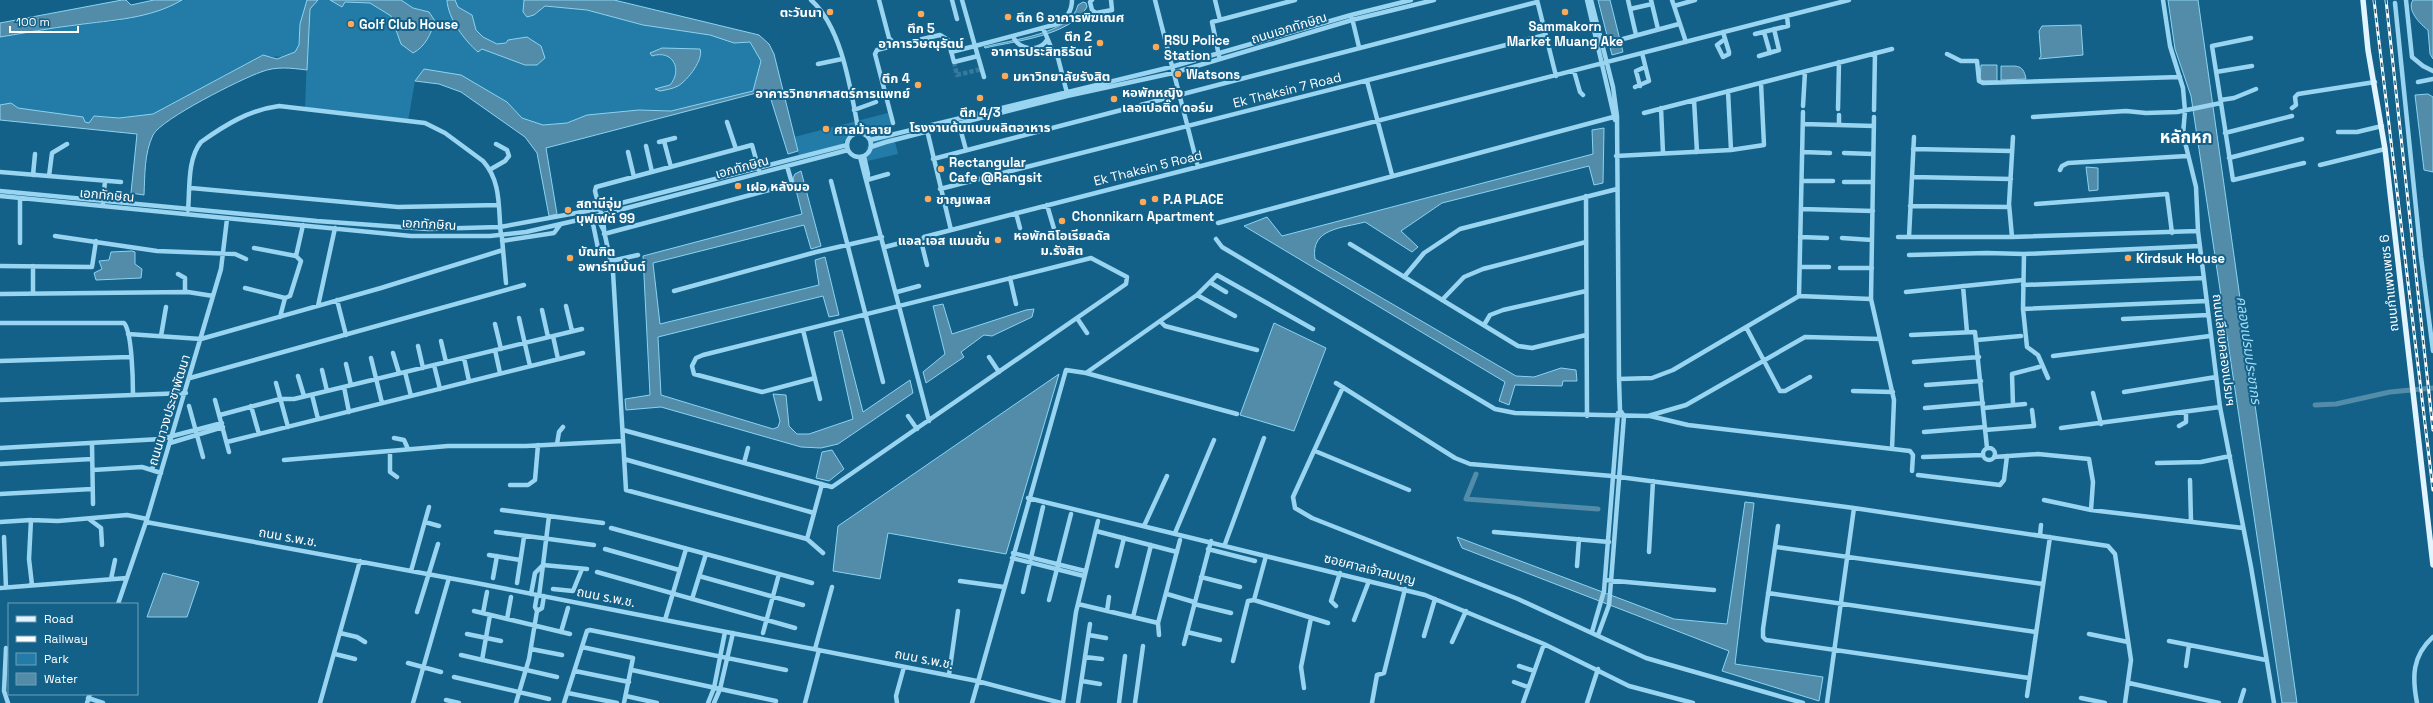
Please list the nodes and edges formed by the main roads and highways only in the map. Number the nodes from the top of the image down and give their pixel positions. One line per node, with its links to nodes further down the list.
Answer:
1 (2362, 0): 2 (main road, ถนนกำแพงเพชร 6)
2 (2433, 565)

